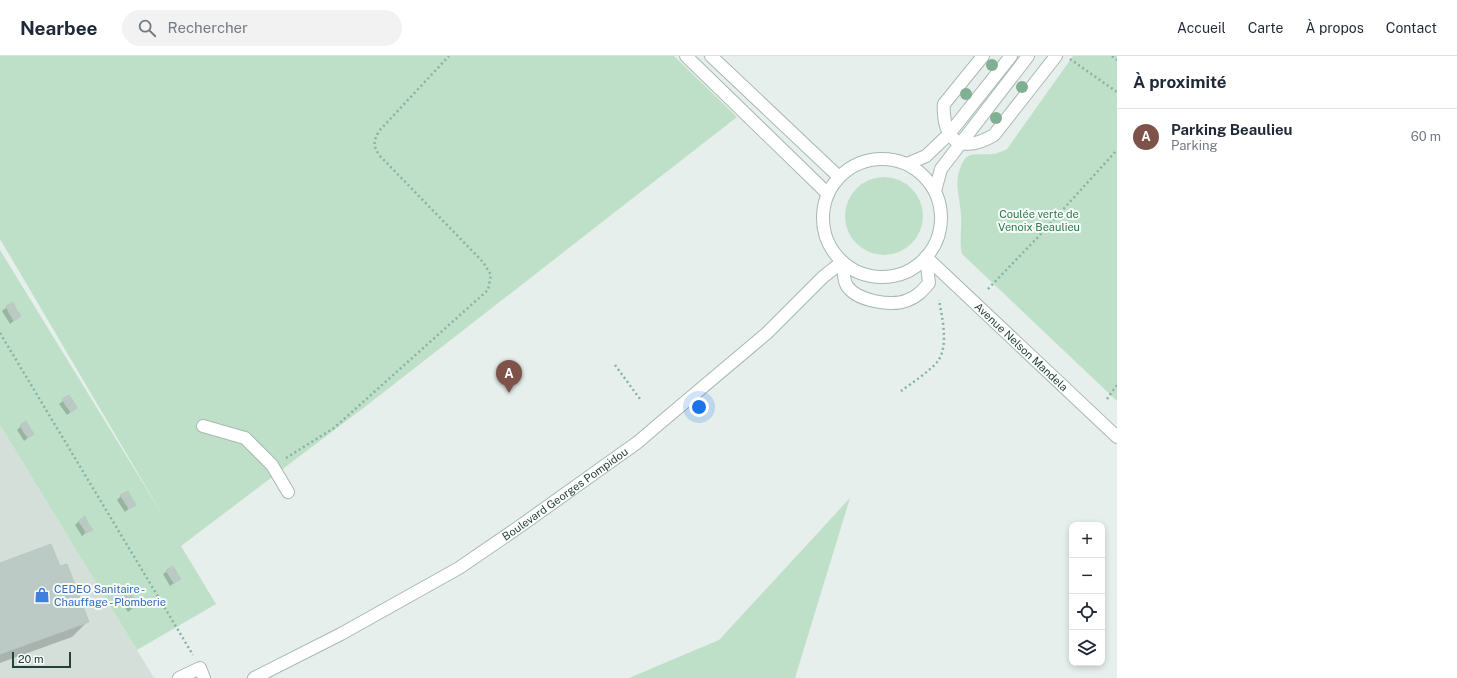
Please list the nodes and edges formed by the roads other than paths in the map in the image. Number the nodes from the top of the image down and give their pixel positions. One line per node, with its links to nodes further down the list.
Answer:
1 (686, 56): 12 (street)
2 (711, 56): 10 (street)
3 (982, 56): 7 (street)
4 (1011, 56): 7 (street)
5 (1028, 56): 8 (street)
6 (1056, 56): 8 (street)
7 (949, 134): 8 (street); 9 (street)
8 (961, 143): 11 (street)
9 (907, 164): 10 (street); 11 (street)
10 (839, 177): 12 (street)
11 (935, 191): 13 (street)
12 (828, 194): 14 (street)
13 (926, 257): 14 (street); 14 (street); 16 (street, Avenue Nelson Mandela)
14 (842, 262): 20 (street, Boulevard Georges Pompidou)
15 (202, 426): 17 (street)
16 (1117, 436)
17 (288, 492)
18 (178, 678): 19 (street)
19 (204, 678)
20 (254, 678)

